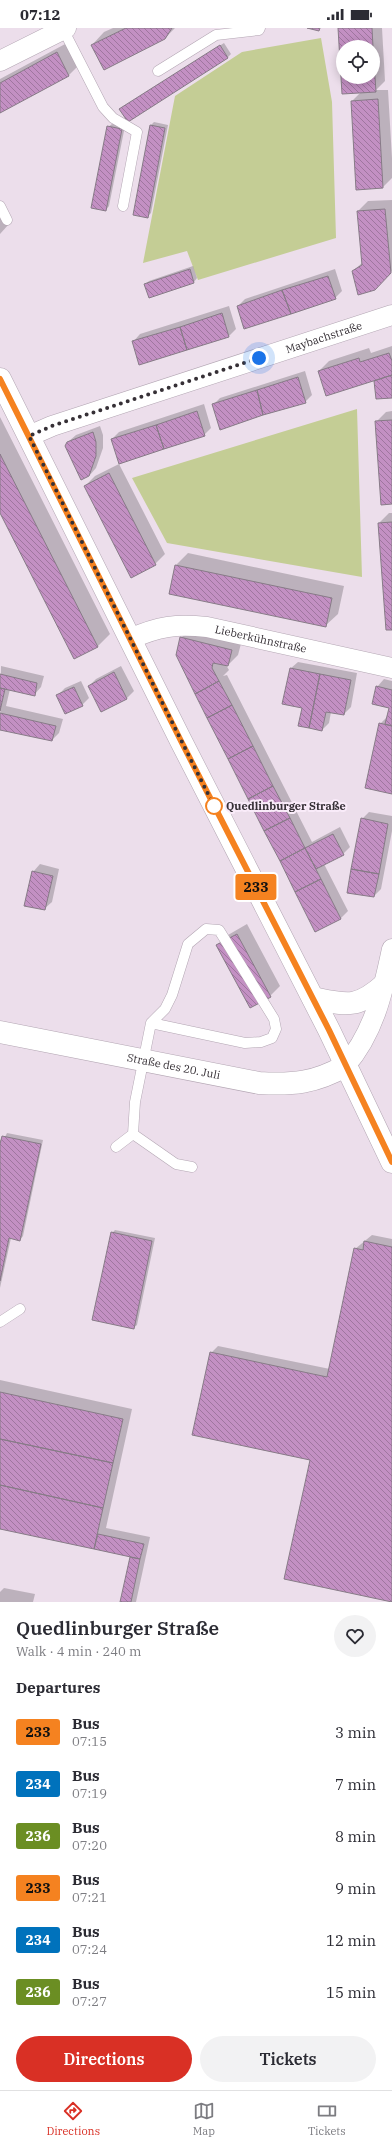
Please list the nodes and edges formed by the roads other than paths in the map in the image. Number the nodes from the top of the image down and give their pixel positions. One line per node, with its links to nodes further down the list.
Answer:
1 (260, 28): 4 (lane)
2 (64, 29): 3 (street); 6 (lane)
3 (0, 60)
4 (158, 71)
5 (0, 206): 7 (lane)
6 (123, 206)
7 (7, 220)
8 (392, 315): 10 (street, Maybachstraße)
9 (0, 379): 10 (main road)
10 (29, 436): 11 (main road)
11 (130, 639): 12 (street, Lieberkühnstraße); 15 (main road)
12 (392, 668)
13 (392, 949): 14 (street)
14 (385, 984): 15 (main road); 19 (street)
15 (313, 998): 19 (main road)
16 (151, 1024): 16 (lane); 18 (lane)
17 (0, 1032): 18 (main road, Straße des 20. Juli)
18 (143, 1061): 19 (main road, Straße des 20. Juli); 20 (lane)
19 (345, 1066): 22 (main road)
20 (133, 1134): 21 (lane); 23 (lane)
21 (116, 1146)
22 (392, 1162)
23 (192, 1167)
24 (20, 1309): 25 (lane)
25 (0, 1322)

